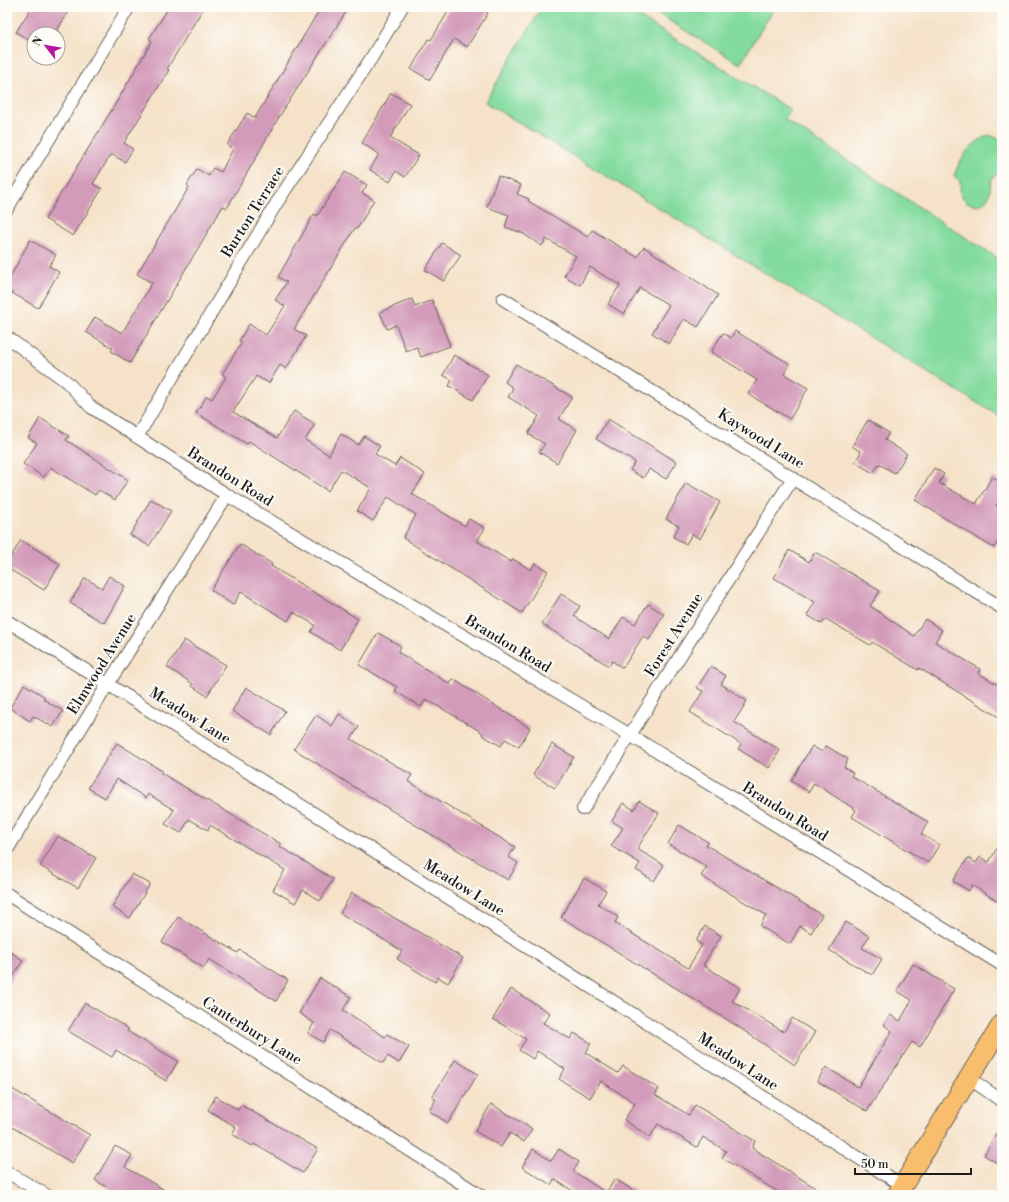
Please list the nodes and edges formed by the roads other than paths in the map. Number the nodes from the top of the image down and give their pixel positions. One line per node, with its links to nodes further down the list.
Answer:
1 (129, 7): 3 (street)
2 (402, 7): 6 (street, Burton Terrace)
3 (7, 210)
4 (503, 298): 7 (street, Kaywood Lane)
5 (7, 337): 6 (street, Brandon Road)
6 (137, 437): 8 (street, Brandon Road)
7 (793, 478): 9 (street, Kaywood Lane); 12 (street, Forest Avenue)
8 (227, 495): 11 (street, Elmwood Avenue); 12 (street, Brandon Road)
9 (1002, 608)
10 (7, 621): 11 (street, Meadow Lane)
11 (108, 684): 14 (street, Elmwood Avenue); 21 (street, Meadow Lane)
12 (630, 735): 13 (street, Forest Avenue); 16 (street, Brandon Road)
13 (583, 809)
14 (7, 850)
15 (7, 894): 23 (street, Canterbury Lane)
16 (1002, 965)
17 (1002, 1024): 18 (main road)
18 (969, 1078): 19 (street); 21 (main road)
19 (1002, 1101)
20 (7, 1172): 22 (street)
21 (900, 1191)
22 (46, 1195)
23 (480, 1195)

